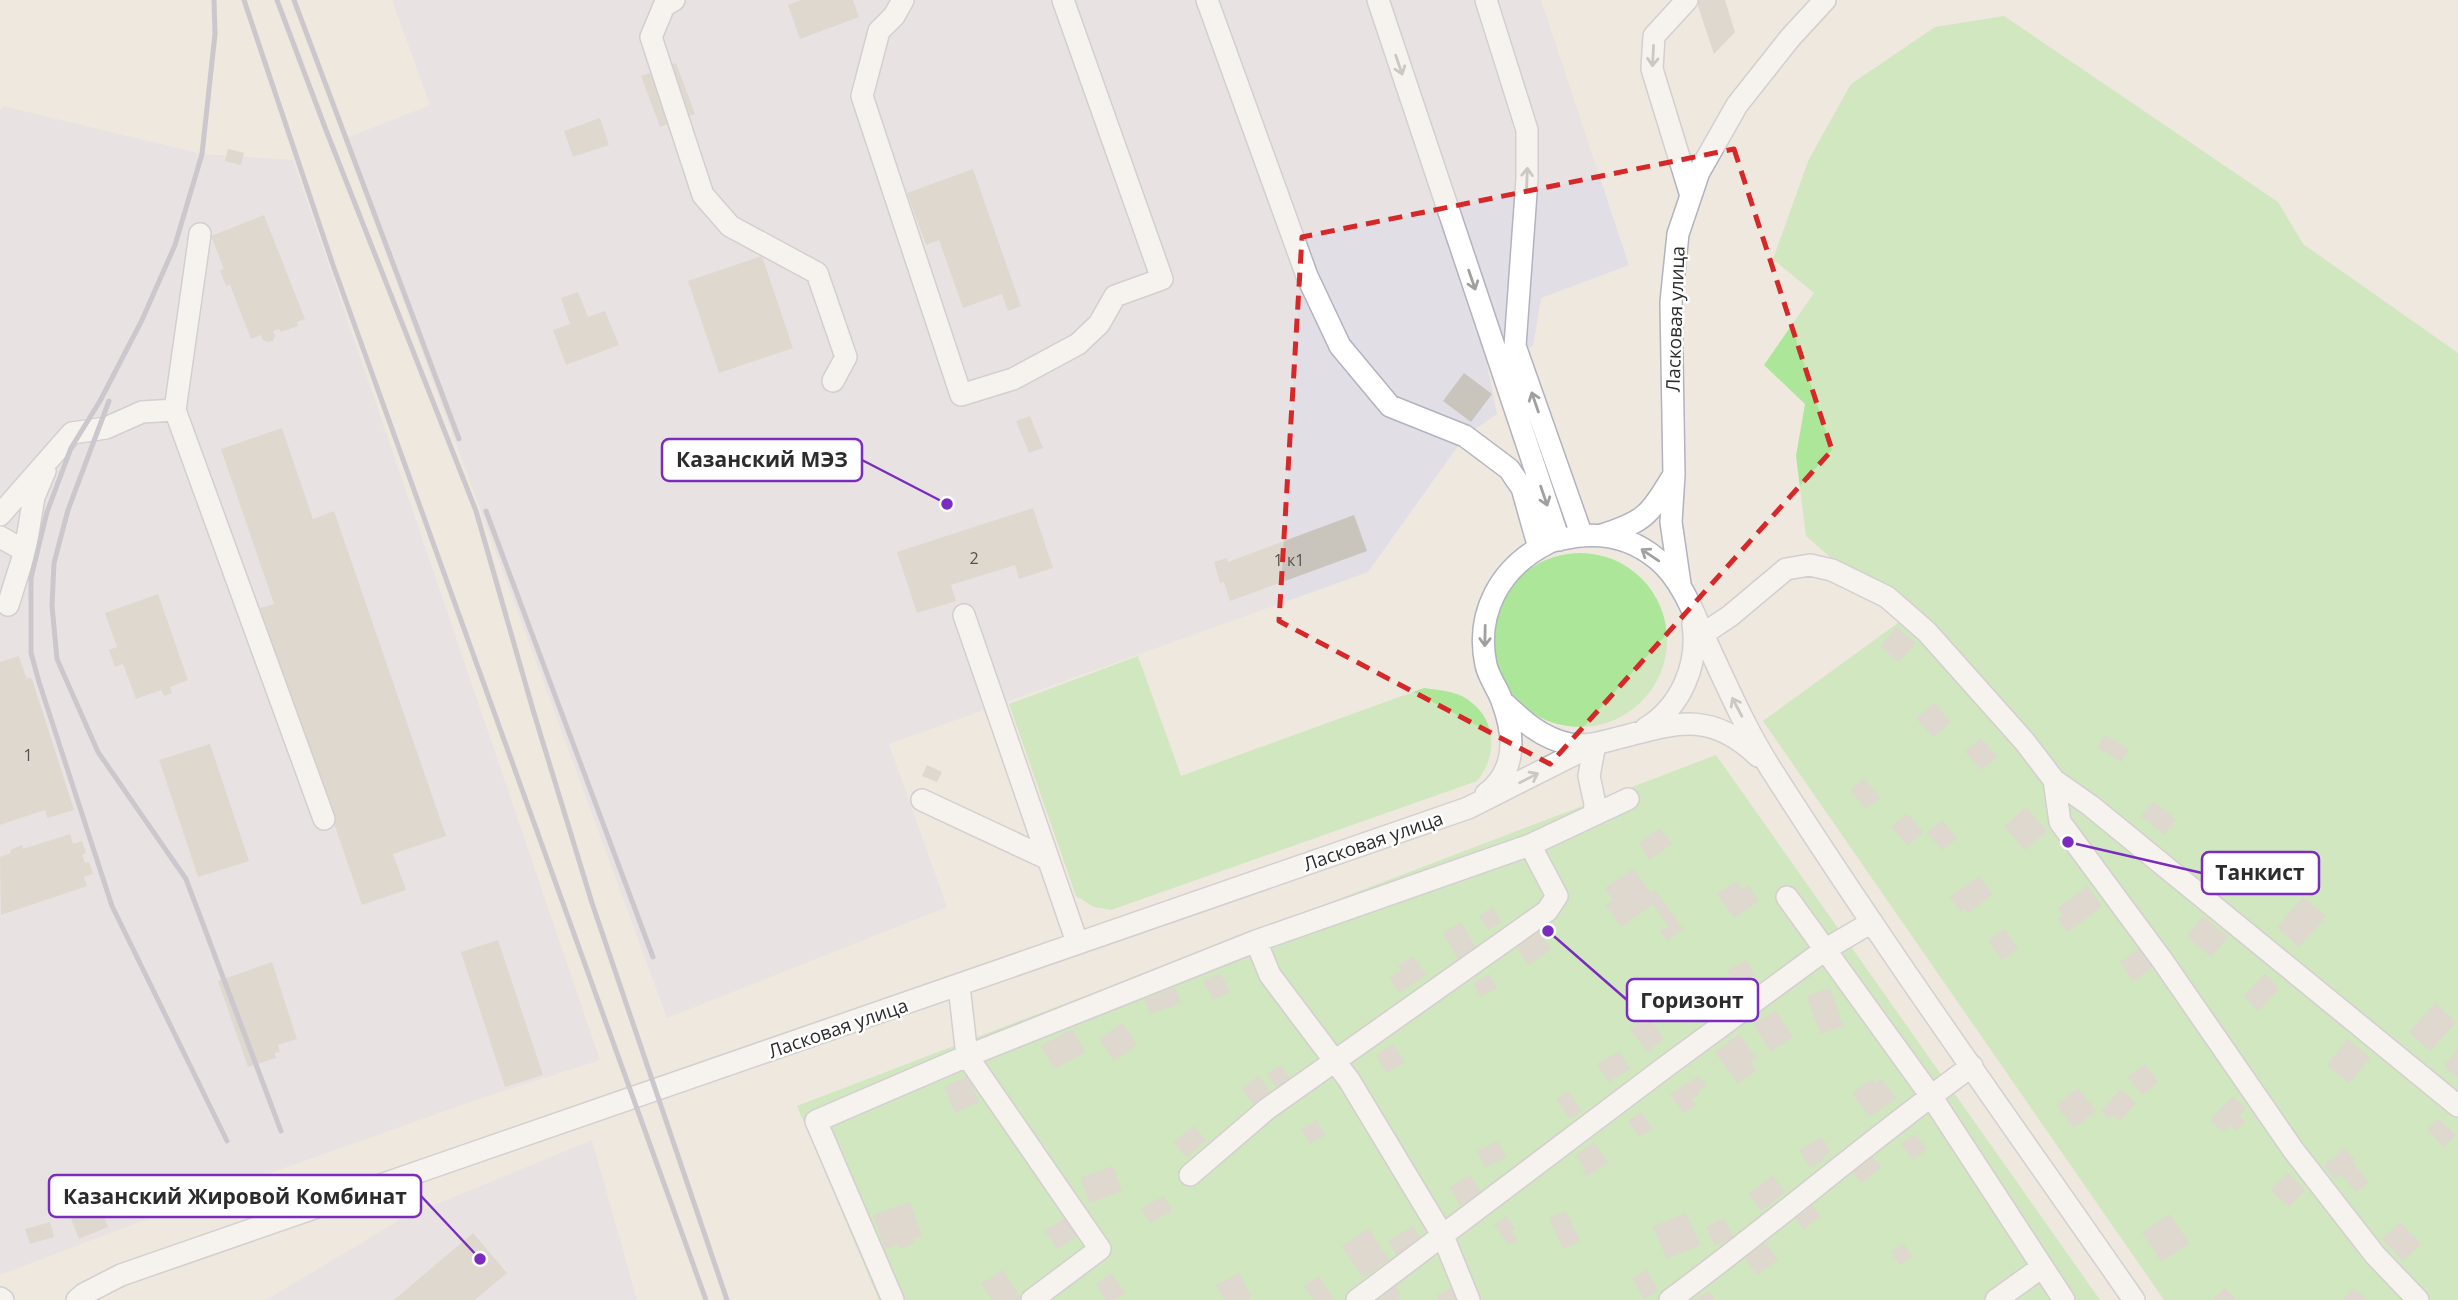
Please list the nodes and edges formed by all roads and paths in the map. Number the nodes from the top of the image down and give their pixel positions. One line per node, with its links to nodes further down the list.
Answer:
1 (674, 0): 11 (street)
2 (903, 0): 3 (street)
3 (1063, 0)
4 (1207, 0): 18 (street)
5 (1378, 0): 18 (street, one-way to 18)
6 (1486, 0): 16 (street, one-way to 6)
7 (1687, 0): 9 (street, one-way to 9)
8 (1825, 0): 9 (street, Ласковая улица)
9 (1690, 196): 14 (street, Ласковая улица)
10 (200, 234): 12 (street)
11 (833, 382)
12 (176, 410): 13 (street); 34 (street)
13 (51, 457): 15 (street); 19 (street)
14 (1674, 475): 16 (street); 20 (street, Ласковая улица)
15 (0, 515)
16 (1592, 535): 18 (street); 20 (street, one-way to 16)
17 (0, 537): 19 (street)
18 (1549, 544): 25 (street, one-way to 25)
19 (25, 551): 21 (street)
20 (1680, 585): 22 (street)
21 (8, 605)
22 (1690, 608): 24 (street); 26 (street)
23 (964, 615): 36 (street)
24 (1703, 634): 28 (street, one-way to 24); 29 (street)
25 (1503, 702): 27 (street); 32 (street)
26 (1639, 733): 27 (street); 28 (street)
27 (1595, 744): 32 (street, Ласковая улица, one-way to 27); 33 (street)
28 (1770, 767): 38 (street)
29 (2054, 780): 47 (street); 60 (street)
30 (1628, 799): 33 (street)
31 (922, 800): 36 (street)
32 (1468, 808): 40 (street, Ласковая улица)
33 (1594, 814): 35 (street)
34 (324, 820)
35 (1530, 845): 39 (street); 44 (street)
36 (1048, 859): 40 (street)
37 (1787, 897): 41 (street)
38 (1872, 922): 41 (street); 45 (street)
39 (1256, 941): 43 (street); 44 (street)
40 (1077, 942): 42 (street, Ласковая улица)
41 (1826, 949): 46 (street); 49 (street)
42 (959, 986): 43 (street); 51 (street, Ласковая улица)
43 (967, 1056): 52 (street); 53 (street)
44 (1335, 1061): 48 (street); 49 (street)
45 (1972, 1066): 46 (street); 59 (street)
46 (1931, 1096): 50 (street); 56 (street)
47 (2458, 1106)
48 (1190, 1175)
49 (1443, 1236): 54 (street); 55 (street)
50 (2042, 1267): 57 (street); 58 (street)
51 (77, 1300)
52 (893, 1300)
53 (1032, 1300)
54 (1357, 1300)
55 (1469, 1300)
56 (1670, 1300)
57 (1996, 1300)
58 (2064, 1300)
59 (2134, 1300)
60 (2418, 1300)

